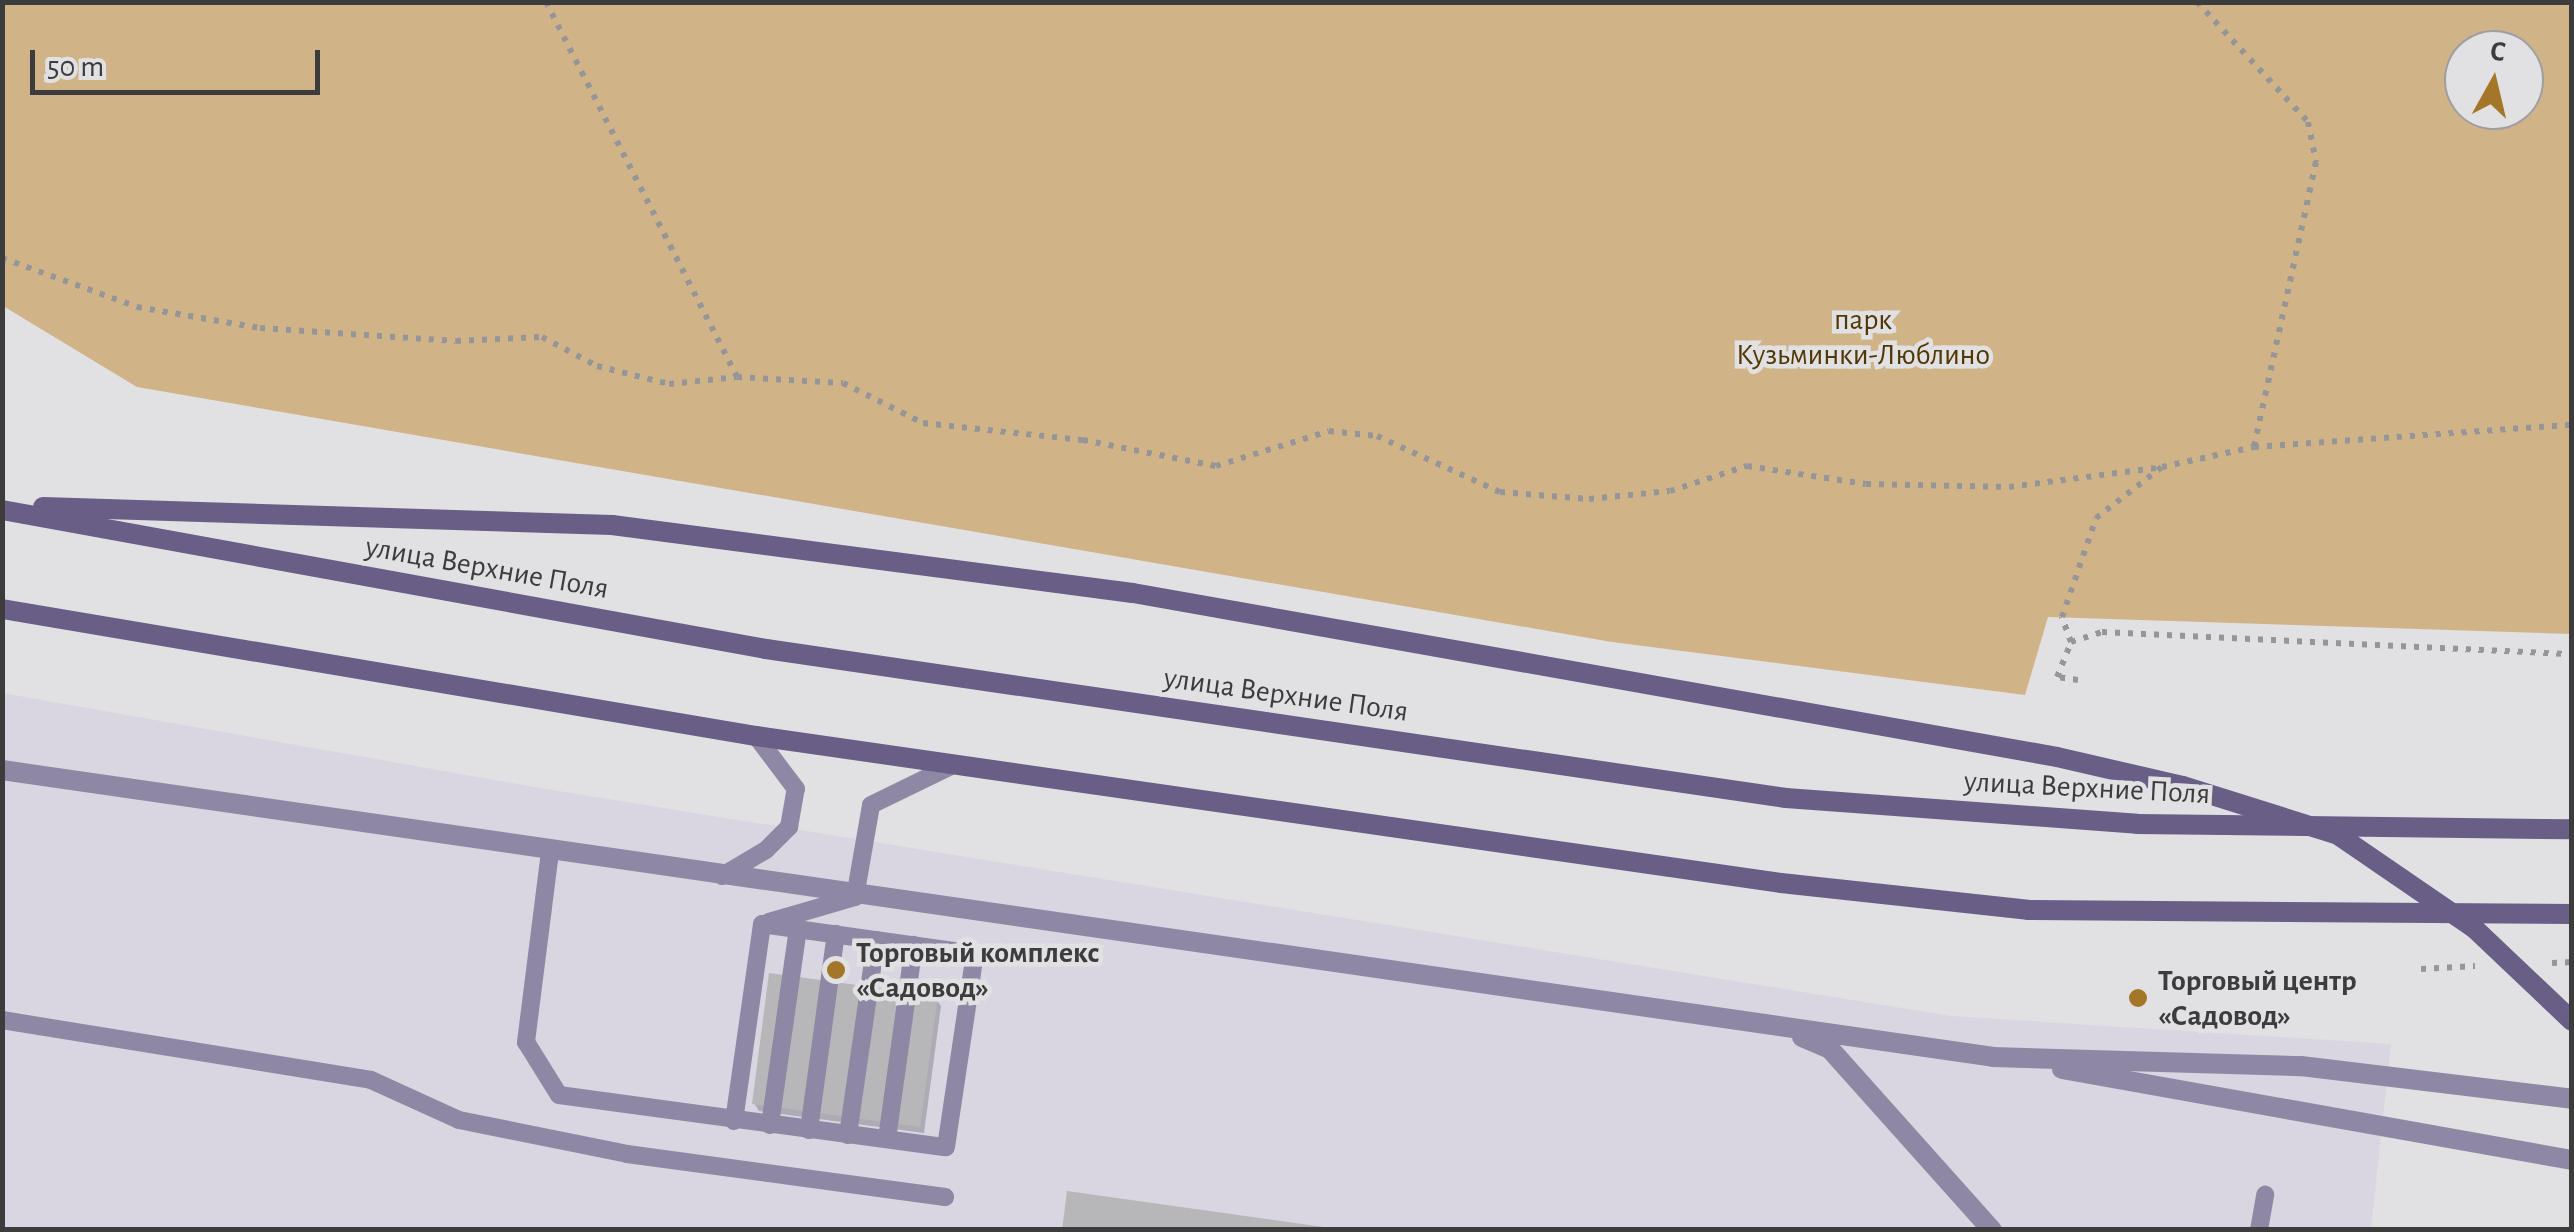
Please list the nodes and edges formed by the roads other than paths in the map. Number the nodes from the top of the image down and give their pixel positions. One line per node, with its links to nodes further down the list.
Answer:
1 (2, 508): 6 (main road, улица Верхние Поля); 17 (main road, bridge)
2 (2, 609): 3 (main road)
3 (756, 736): 4 (main road); 8 (lane)
4 (953, 765): 9 (lane); 10 (main road)
5 (2, 770): 7 (street)
6 (2572, 830)
7 (550, 852): 8 (street); 21 (lane)
8 (719, 878): 9 (street)
9 (855, 897): 11 (lane); 18 (street)
10 (2572, 914)
11 (762, 924): 12 (lane); 21 (lane)
12 (798, 929): 13 (lane); 22 (lane)
13 (836, 934): 14 (lane); 23 (lane)
14 (876, 940): 15 (lane); 24 (lane)
15 (914, 945): 25 (lane); 25 (lane)
16 (2, 1020): 28 (lane)
17 (2572, 1021)
18 (1775, 1026): 19 (street); 29 (street)
19 (1993, 1057): 20 (street); 26 (street)
20 (2572, 1099)
21 (734, 1121): 22 (lane)
22 (770, 1125): 23 (lane)
23 (809, 1130): 24 (lane)
24 (848, 1135): 25 (lane)
25 (887, 1139)
26 (2572, 1160)
27 (2265, 1195): 30 (lane)
28 (945, 1197)
29 (1992, 1230)
30 (2259, 1230)

